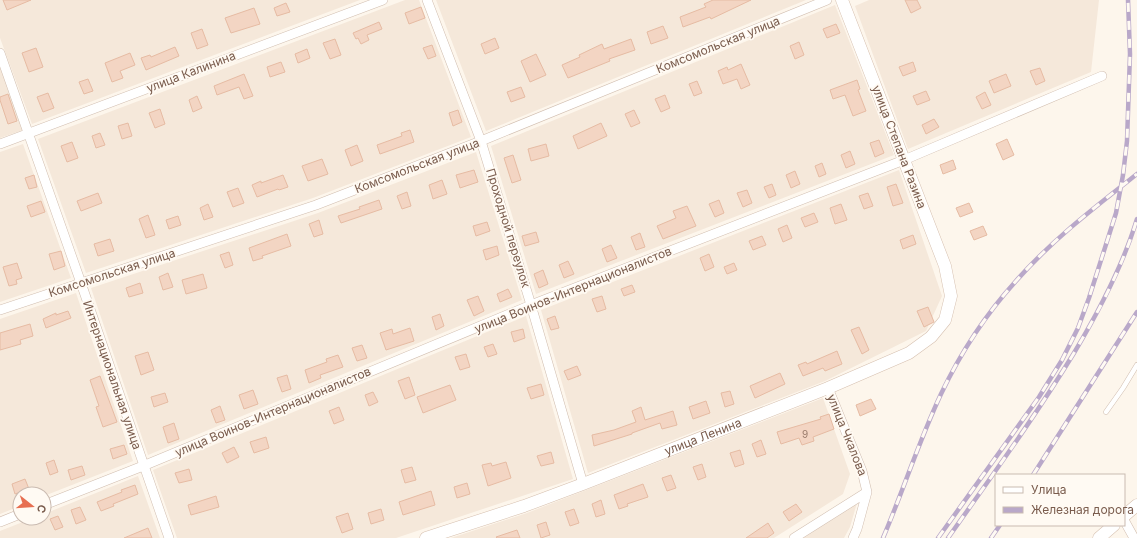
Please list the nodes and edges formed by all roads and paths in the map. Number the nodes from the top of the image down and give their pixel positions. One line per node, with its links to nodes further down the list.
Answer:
1 (383, 0): 7 (street, улица Калинина)
2 (427, 0): 8 (street, Проходной переулок)
3 (827, 0): 8 (street, Комсомольская улица)
4 (842, 0): 10 (main road, улица Степана Разина)
5 (0, 53): 7 (street, Интернациональная улица)
6 (1102, 76): 10 (street, улица Воинов-Интернационалистов)
7 (28, 134): 9 (street, улица Калинина); 11 (street, Интернациональная улица)
8 (481, 141): 11 (street, Комсомольская улица); 13 (street, Проходной переулок)
9 (0, 144)
10 (904, 160): 12 (main road, улица Степана Разина); 13 (street, улица Воинов-Интернационалистов)
11 (81, 283): 14 (street, Комсомольская улица); 18 (street, Интернациональная улица)
12 (951, 296): 16 (main road, улица Ленина)
13 (531, 305): 18 (street, улица Воинов-Интернационалистов); 19 (street, Проходной переулок)
14 (0, 310)
15 (1137, 365): 17 (lane)
16 (828, 388): 19 (main road, улица Ленина); 20 (street, улица Чкалова)
17 (1106, 412)
18 (143, 466): 21 (street, улица Воинов-Интернационалистов); 28 (street, Интернациональная улица)
19 (583, 484): 29 (main road, улица Ленина)
20 (867, 492): 30 (street, улица Чкалова); 31 (street)
21 (52, 502)
22 (1137, 505): 23 (main road)
23 (1125, 515)
24 (12, 517): 25 (street)
25 (0, 522)
26 (1125, 522): 33 (street)
27 (1113, 526): 32 (main road)
28 (169, 538)
29 (426, 538)
30 (794, 538)
31 (853, 538)
32 (1099, 538)
33 (1134, 538)

